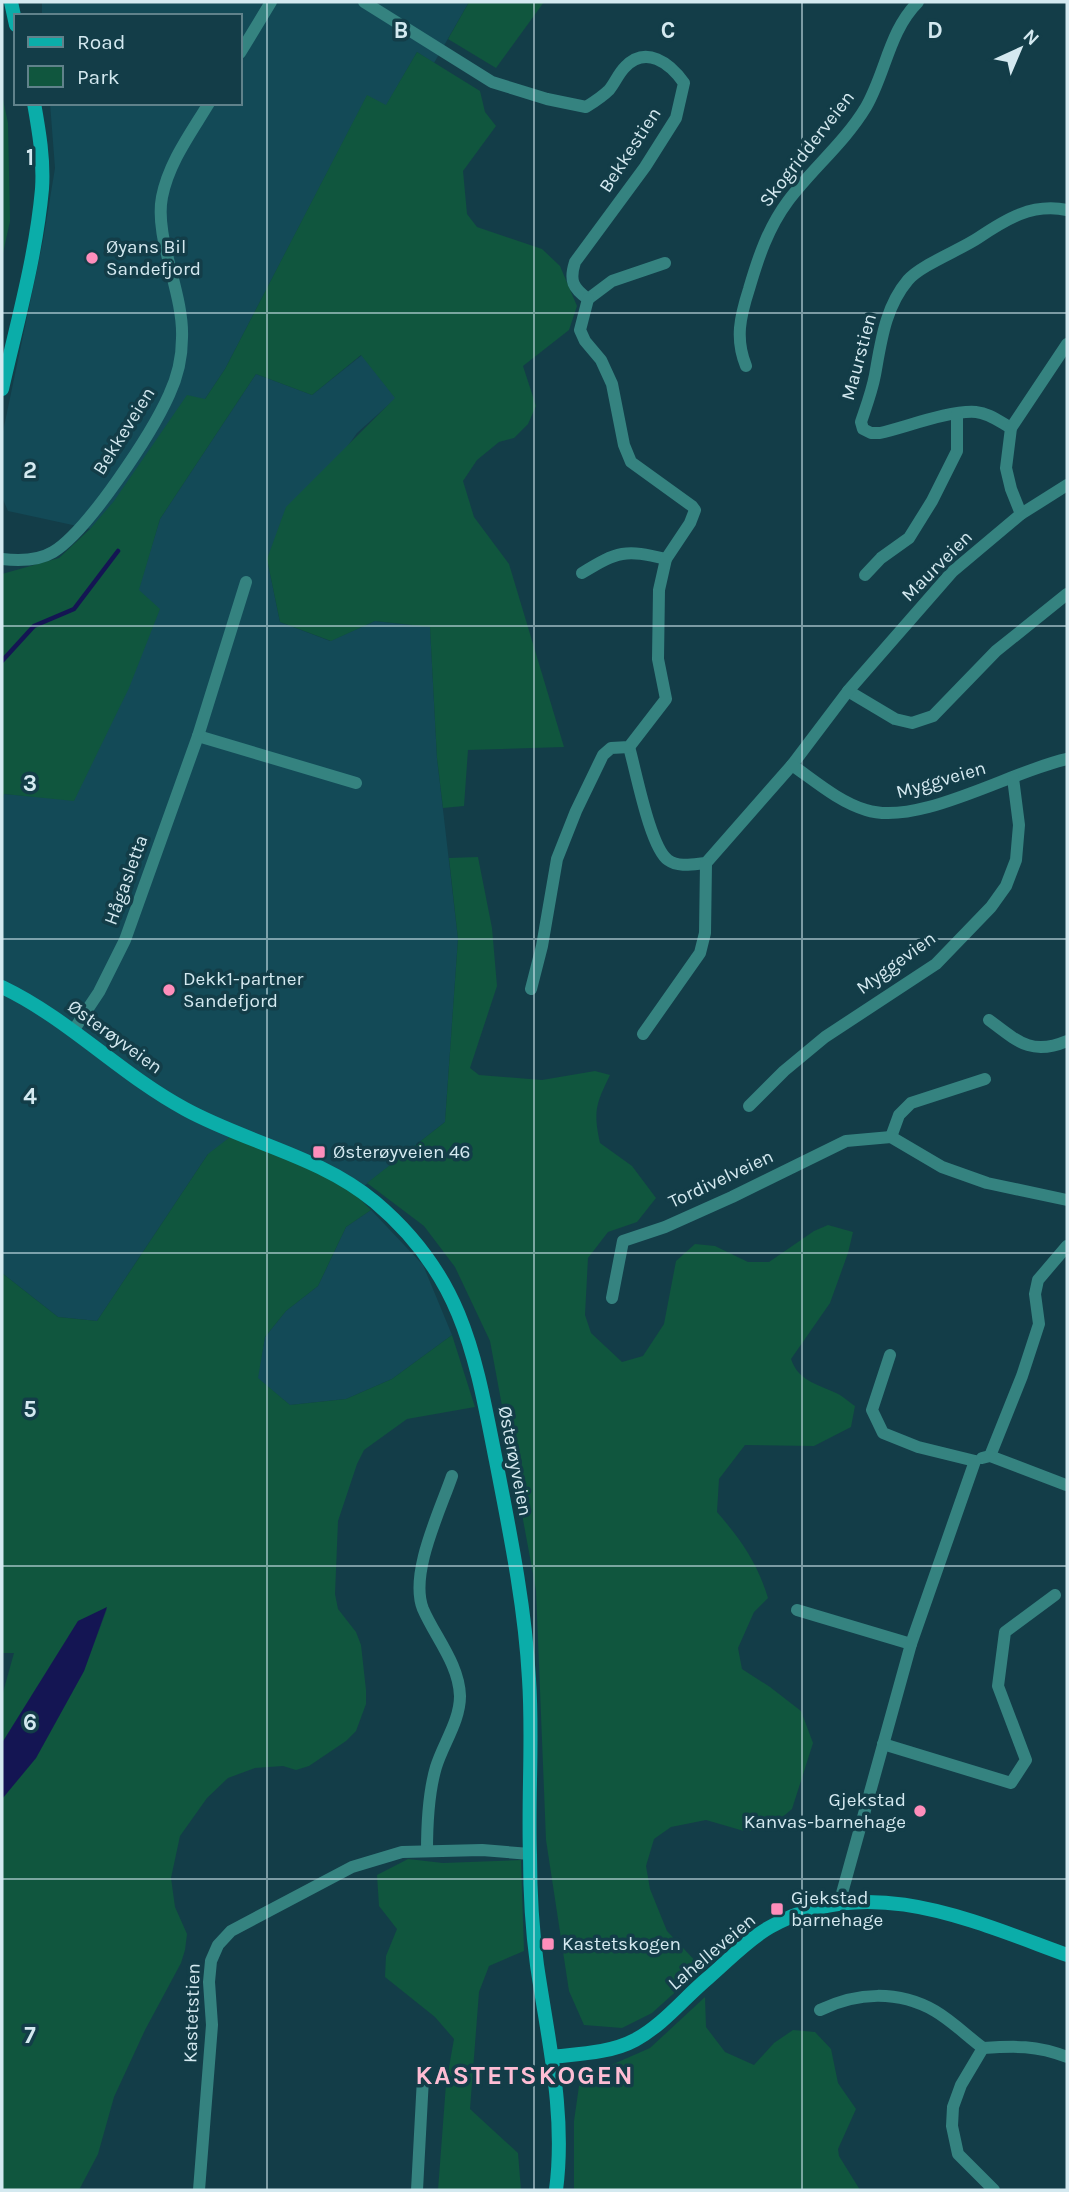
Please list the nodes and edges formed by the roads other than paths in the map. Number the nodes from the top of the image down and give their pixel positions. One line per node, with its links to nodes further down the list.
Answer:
1 (271, 2): 4 (street)
2 (364, 2): 9 (street, Bekkestien)
3 (918, 2): 11 (street, Skogridderveien)
4 (242, 51)
5 (34, 105): 12 (main road)
6 (208, 105): 17 (street, Bekkeveien)
7 (1067, 210): 13 (street, Maurstien)
8 (665, 263): 9 (street)
9 (588, 299): 18 (street)
10 (1067, 344): 14 (street)
11 (746, 366)
12 (2, 389)
13 (957, 414): 14 (street, Maurstien); 20 (street, Maurveien)
14 (1011, 428): 16 (street)
15 (1067, 485): 16 (street, Maurveien)
16 (1021, 514): 23 (street, Maurveien)
17 (2, 559)
18 (666, 559): 19 (street); 25 (street)
19 (582, 573)
20 (865, 575)
21 (246, 582): 24 (street, Hågasletta)
22 (1067, 594): 23 (street)
23 (848, 691): 27 (street, Maurveien)
24 (198, 736): 29 (street); 34 (street, Hågasletta)
25 (629, 747): 30 (street); 32 (street)
26 (1067, 758): 28 (street, Myggveien)
27 (792, 765): 28 (street, Myggveien); 30 (street, Maurveien)
28 (1013, 778): 38 (street, Myggevien)
29 (356, 783)
30 (706, 863): 35 (street)
31 (2, 987): 34 (main road, Østerøyveien)
32 (531, 989)
33 (989, 1020): 36 (street)
34 (73, 1031): 53 (main road, Østerøyveien)
35 (643, 1034)
36 (1067, 1041)
37 (985, 1079): 39 (street)
38 (748, 1106)
39 (891, 1137): 40 (street); 42 (street, Tordivelveien)
40 (1067, 1200)
41 (1067, 1246): 44 (street)
42 (612, 1298)
43 (890, 1355): 45 (street)
44 (990, 1456): 45 (street); 47 (street)
45 (975, 1461): 50 (street)
46 (452, 1476): 52 (street)
47 (1066, 1485)
48 (1055, 1595): 51 (street)
49 (797, 1610): 50 (street)
50 (911, 1644): 51 (street)
51 (883, 1744): 54 (street)
52 (427, 1851): 53 (street, Kastetstien); 61 (street, Kastetstien)
53 (530, 1854): 58 (main road, Østerøyveien)
54 (839, 1905): 55 (main road, Lahelleveien); 58 (main road, Lahelleveien)
55 (1067, 1955)
56 (820, 2010): 57 (street)
57 (983, 2048): 59 (street); 64 (street)
58 (552, 2057): 63 (main road, Østerøyveien)
59 (1067, 2057)
60 (423, 2078): 62 (street)
61 (199, 2190)
62 (417, 2190)
63 (556, 2190)
64 (994, 2190)

